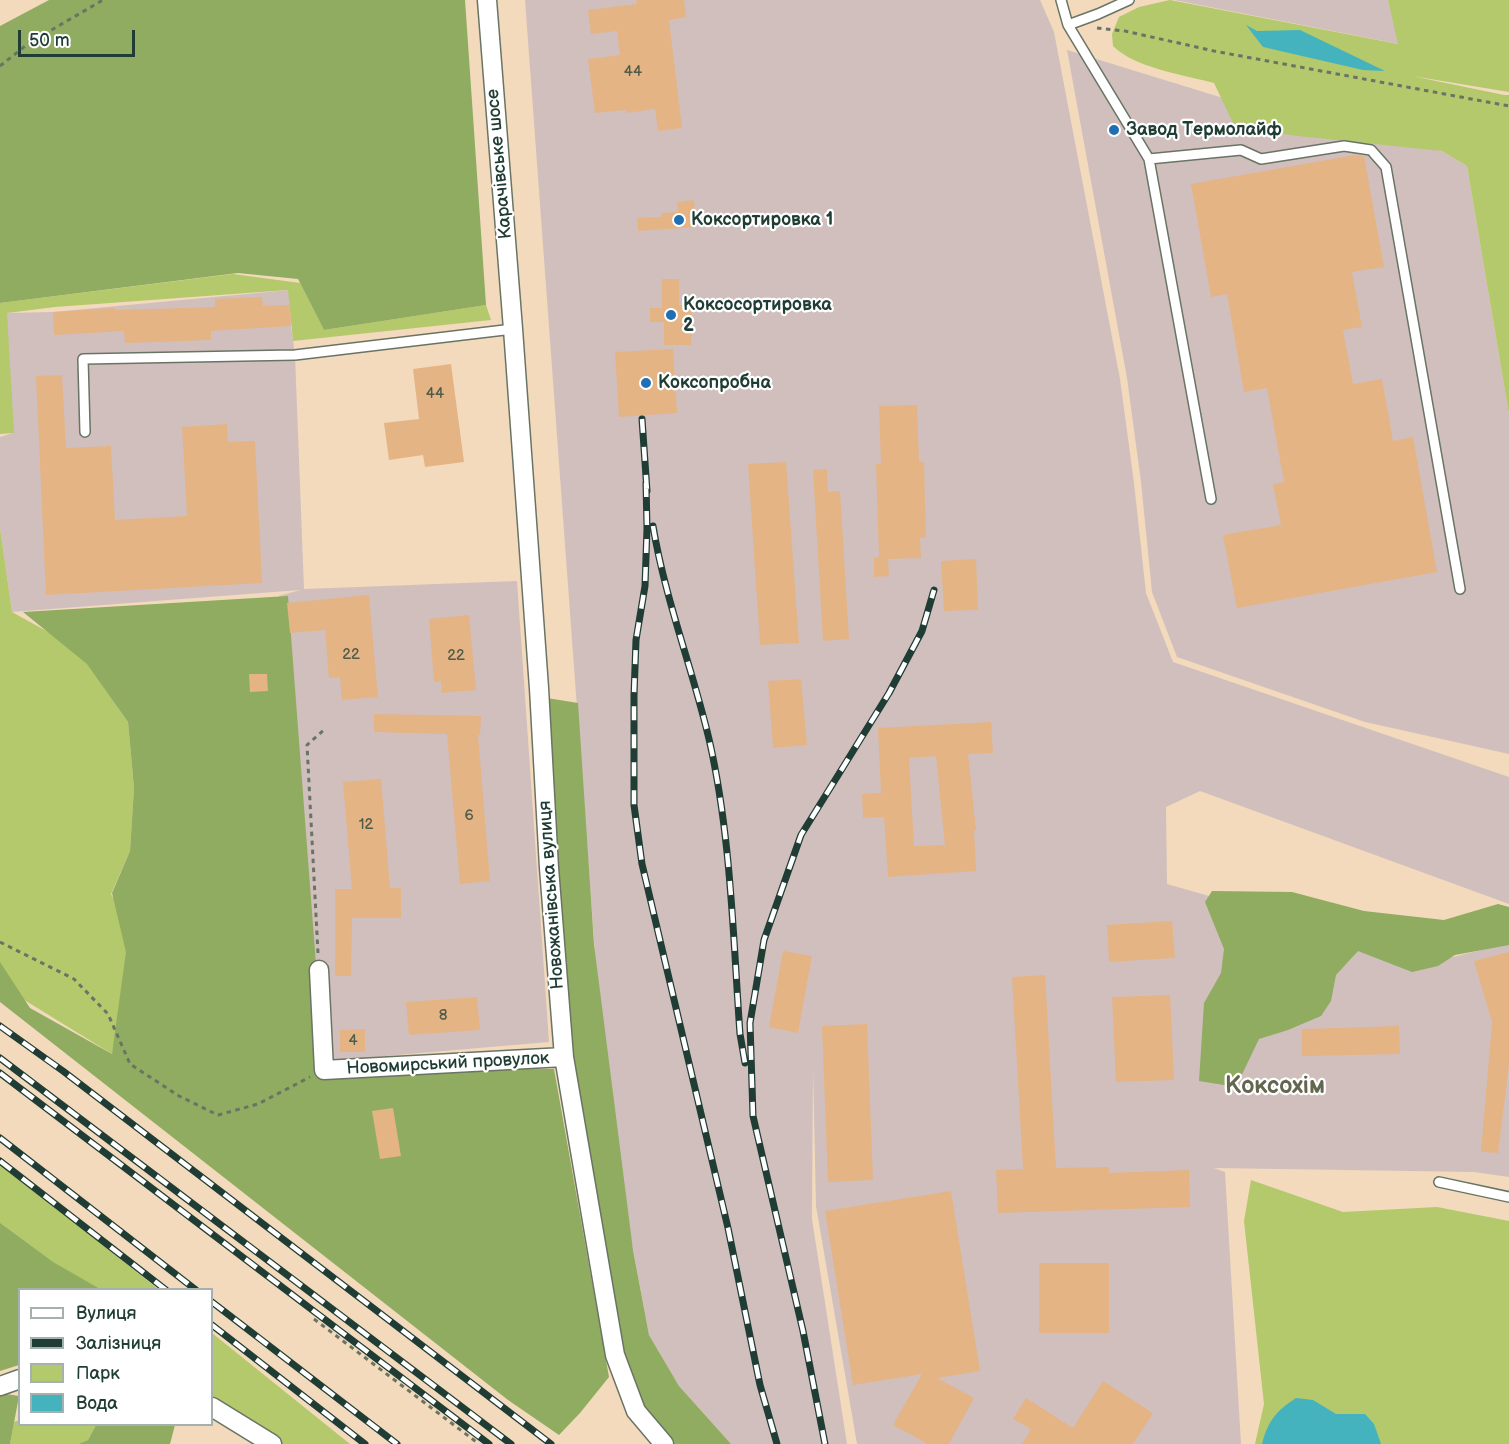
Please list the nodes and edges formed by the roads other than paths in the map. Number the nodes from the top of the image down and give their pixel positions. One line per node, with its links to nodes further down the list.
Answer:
1 (487, 0): 6 (street, Карачівське шосе)
2 (1061, 0): 4 (lane)
3 (1129, 0): 4 (lane)
4 (1068, 25): 5 (lane)
5 (1149, 159): 8 (lane); 9 (lane)
6 (513, 329): 7 (lane); 11 (street, Новожанівська вулиця)
7 (85, 432)
8 (1211, 499)
9 (1460, 589)
10 (319, 970): 11 (street, Новомирський провулок)
11 (564, 1057): 18 (street, Новожанівська вулиця)
12 (1439, 1182): 13 (lane)
13 (1509, 1197)
14 (18, 1380): 15 (street)
15 (0, 1386)
16 (213, 1408): 17 (street)
17 (272, 1444)
18 (664, 1444)

